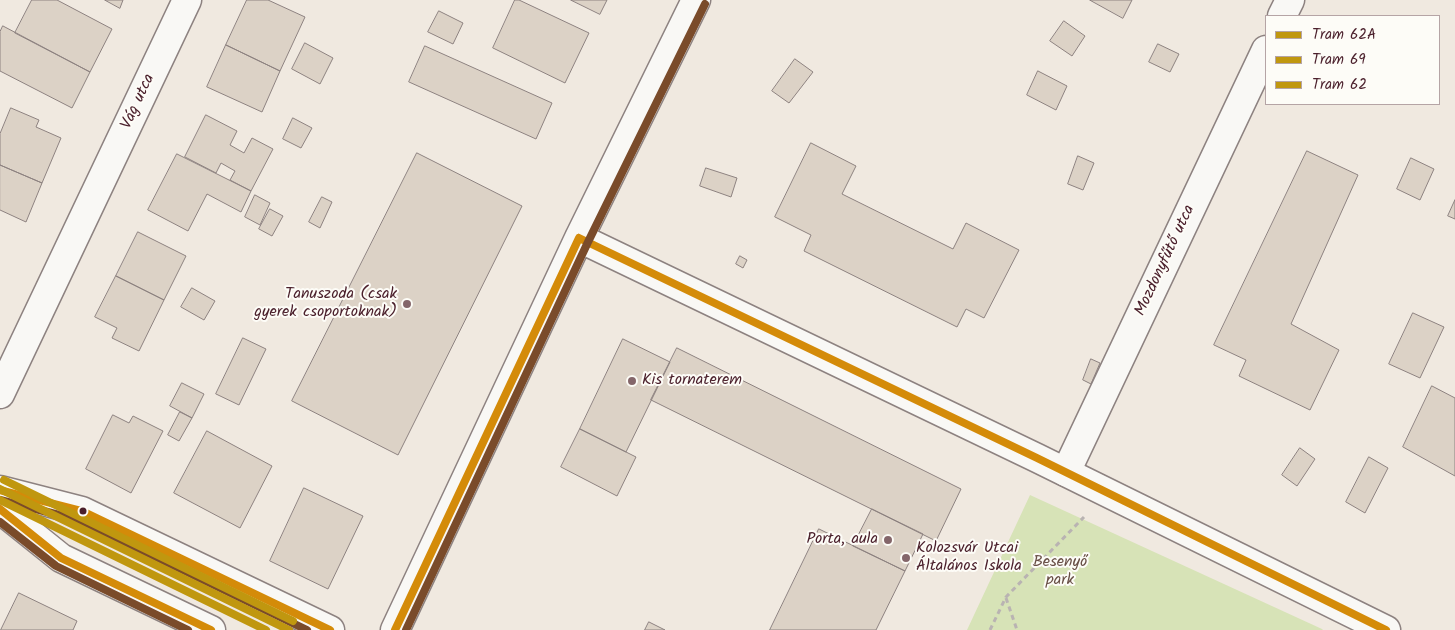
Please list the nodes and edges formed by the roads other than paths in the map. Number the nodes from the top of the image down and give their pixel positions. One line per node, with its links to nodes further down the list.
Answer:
1 (188, 0): 7 (street, Vág utca)
2 (696, 0): 6 (street)
3 (1290, 0): 4 (street)
4 (1282, 15)
5 (1265, 52): 8 (street, Mozdonyfűtő utca)
6 (579, 238): 8 (street); 13 (street)
7 (0, 394)
8 (1066, 472): 14 (street)
9 (0, 490): 12 (street)
10 (0, 509): 11 (street)
11 (211, 630)
12 (330, 630)
13 (395, 630)
14 (1386, 630)

